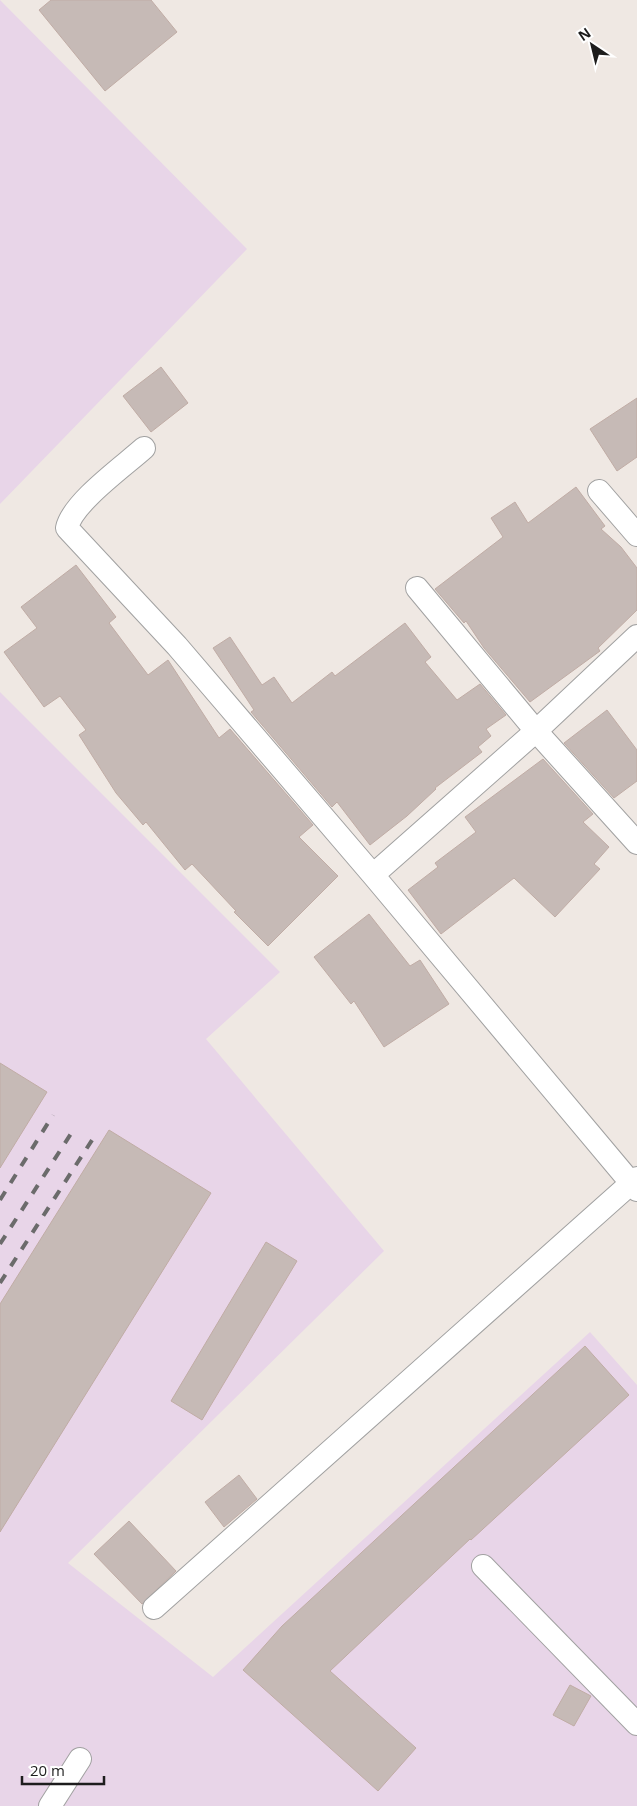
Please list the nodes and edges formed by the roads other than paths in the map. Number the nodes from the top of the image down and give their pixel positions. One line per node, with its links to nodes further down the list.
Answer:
1 (144, 448): 8 (street)
2 (600, 490): 3 (street)
3 (637, 535)
4 (417, 588): 6 (street)
5 (637, 636): 6 (street)
6 (536, 731): 7 (street); 8 (street)
7 (637, 843)
8 (373, 875): 9 (street)
9 (635, 1183): 11 (street)
10 (483, 1566): 12 (street)
11 (154, 1608)
12 (637, 1724)
13 (80, 1760): 14 (street)
14 (50, 1806)

